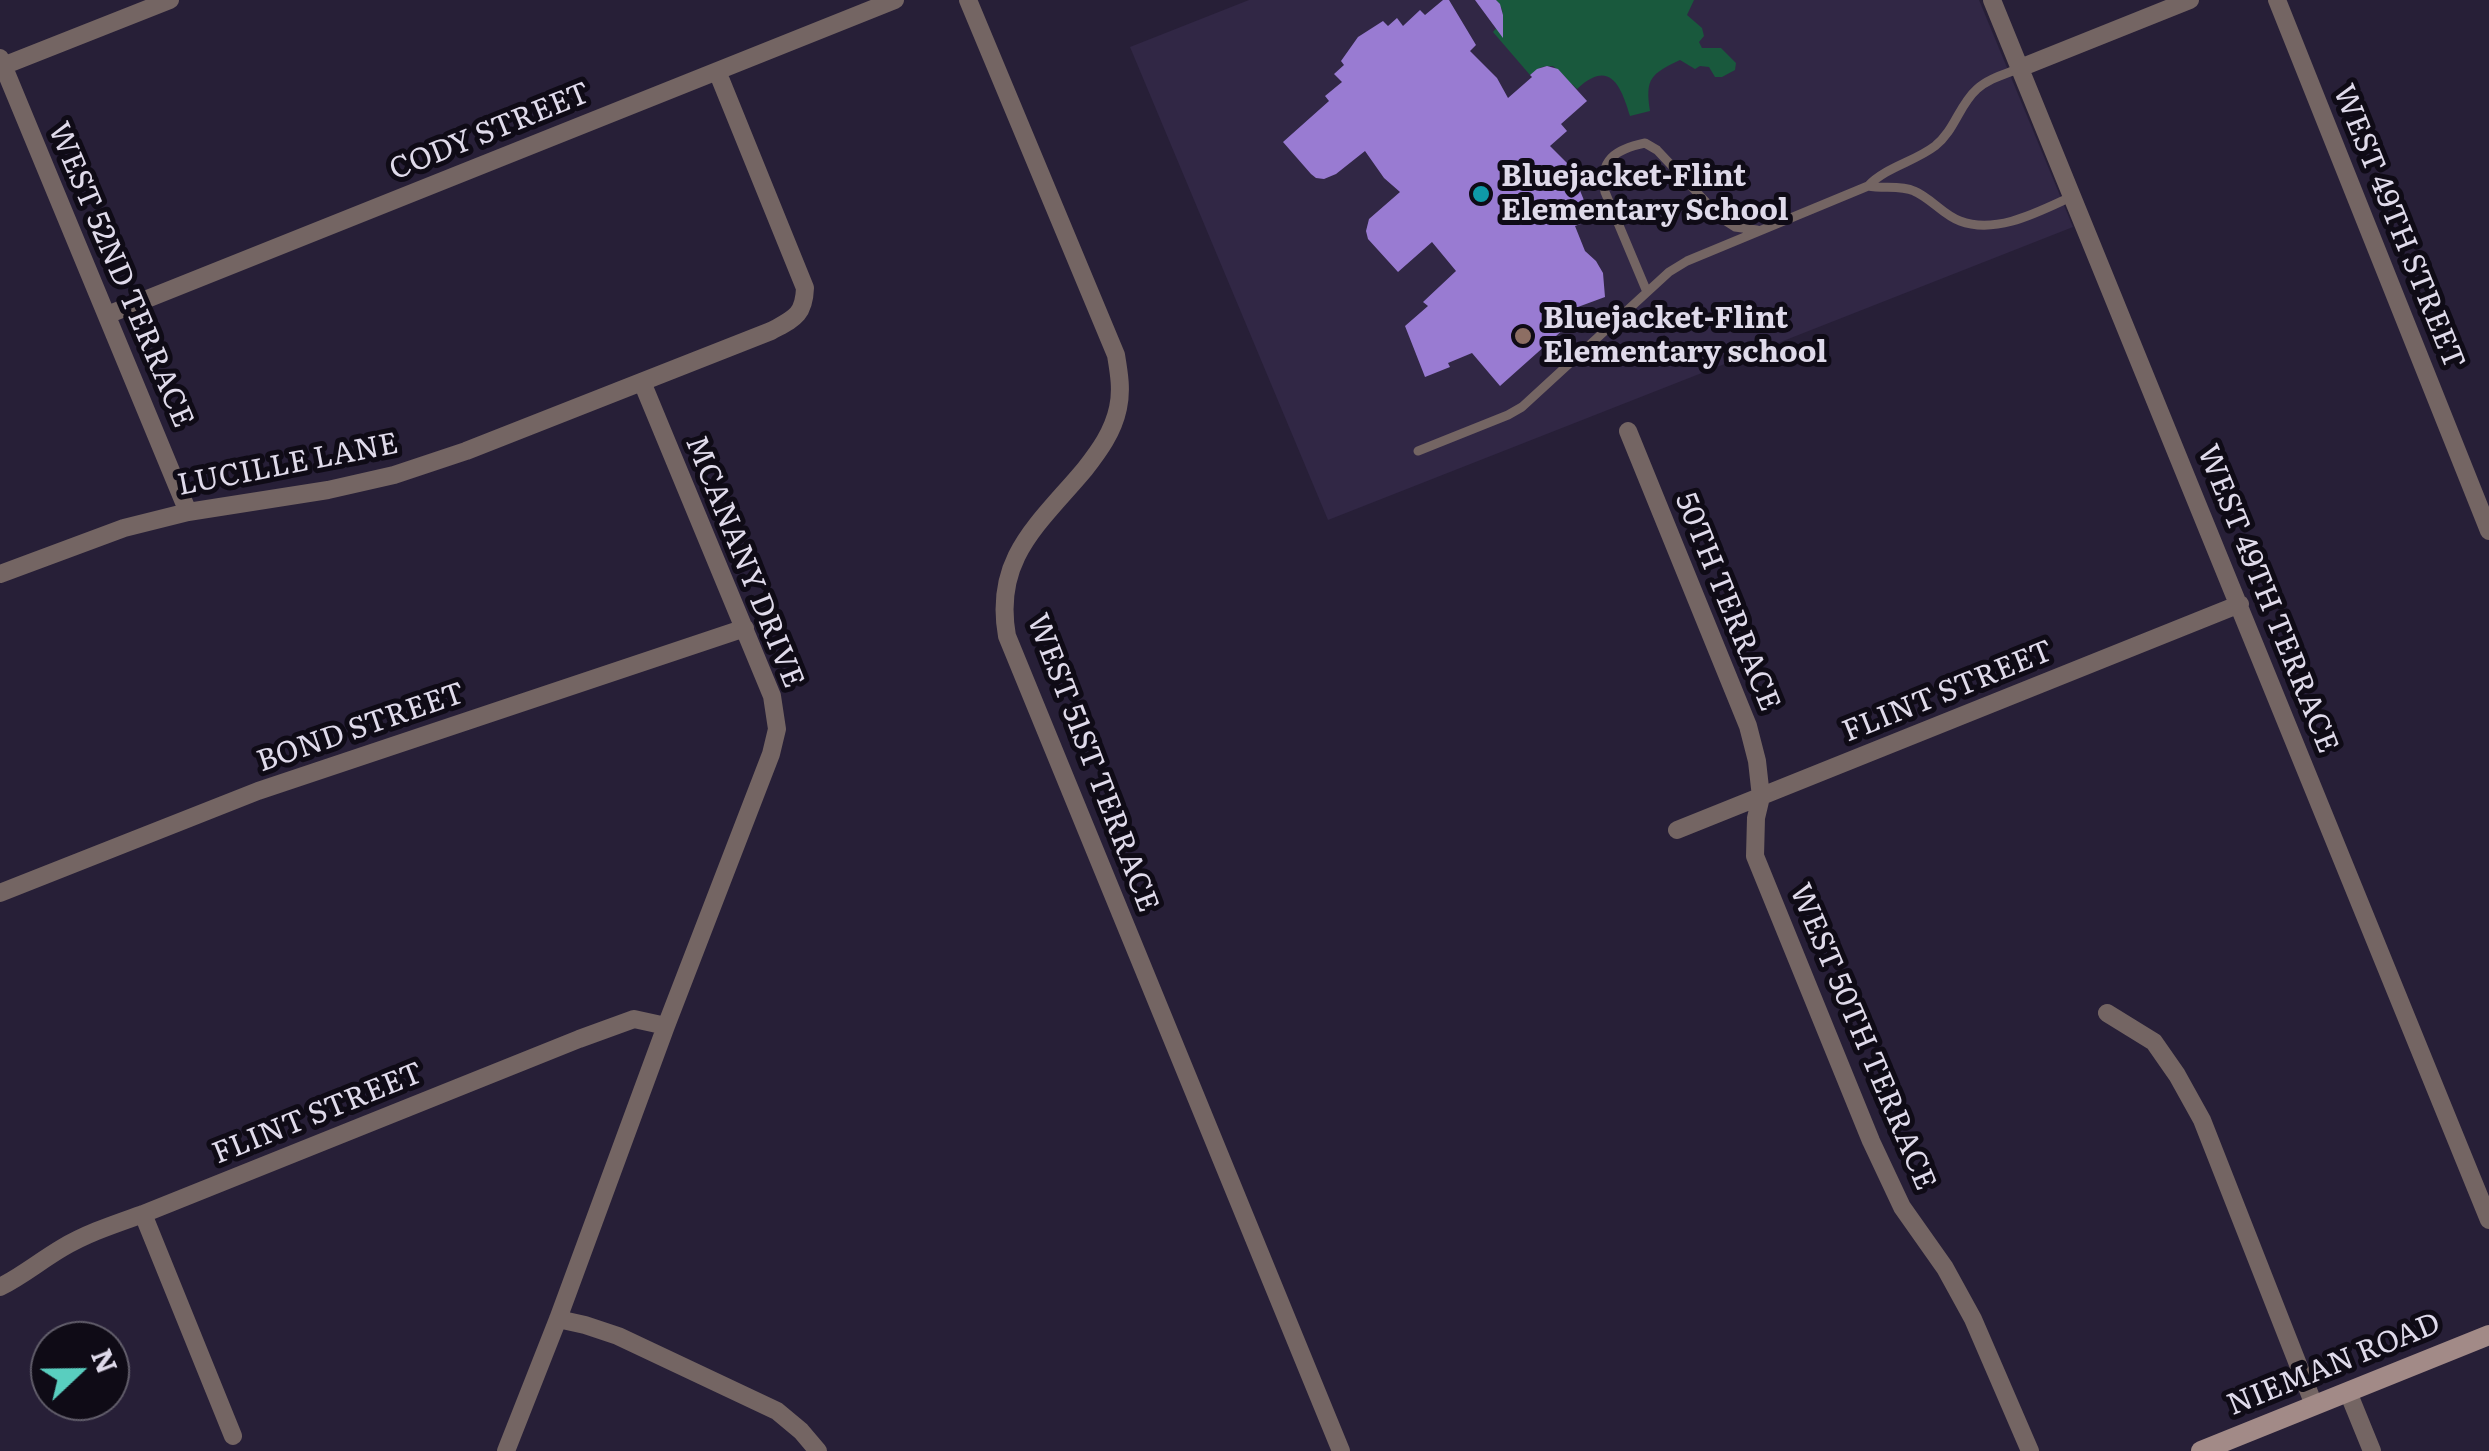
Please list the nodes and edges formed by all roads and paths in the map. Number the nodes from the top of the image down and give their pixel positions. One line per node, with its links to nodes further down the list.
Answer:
1 (170, 0): 7 (street)
2 (895, 0): 9 (street, CODY STREET)
3 (968, 0): 38 (street, WEST 51ST TERRACE)
4 (1992, 0): 8 (street, WEST 49TH TERRACE)
5 (2190, 0): 8 (street)
6 (2277, 0): 19 (street, WEST 49TH STREET)
7 (2, 62): 14 (street, WEST 52ND TERRACE)
8 (2020, 68): 10 (lane); 11 (street, WEST 49TH TERRACE)
9 (717, 71): 14 (street, CODY STREET); 15 (street)
10 (1868, 186): 11 (lane); 12 (lane)
11 (2073, 196): 21 (street, WEST 49TH TERRACE)
12 (1760, 231): 13 (lane); 13 (lane)
13 (1647, 292): 17 (lane)
14 (107, 315): 18 (street, WEST 52ND TERRACE)
15 (642, 382): 18 (street, LUCILLE LANE); 22 (street, MCANANY DRIVE)
16 (1628, 431): 23 (street, 50TH TERRACE)
17 (1418, 452)
18 (188, 512): 20 (street, LUCILLE LANE)
19 (2489, 531)
20 (0, 574)
21 (2240, 604): 23 (street, FLINT STREET); 29 (street, WEST 49TH TERRACE)
22 (744, 628): 25 (street, BOND STREET); 27 (street, MCANANY DRIVE)
23 (1761, 797): 24 (street, FLINT STREET); 39 (street, WEST 50TH TERRACE)
24 (1677, 830)
25 (0, 893)
26 (2107, 1013): 34 (street)
27 (666, 1026): 28 (street, FLINT STREET); 31 (street, MCANANY DRIVE)
28 (144, 1214): 30 (street, FLINT STREET); 35 (street)
29 (2489, 1220)
30 (0, 1287)
31 (558, 1319): 36 (street, MCANANY DRIVE); 37 (street)
32 (2489, 1335): 33 (main road, NIEMAN ROAD)
33 (2348, 1392): 34 (main road, NIEMAN ROAD); 41 (street)
34 (2314, 1405): 40 (main road, NIEMAN ROAD)
35 (233, 1436)
36 (506, 1451)
37 (818, 1451)
38 (1341, 1451)
39 (2030, 1451)
40 (2201, 1451)
41 (2372, 1451)

